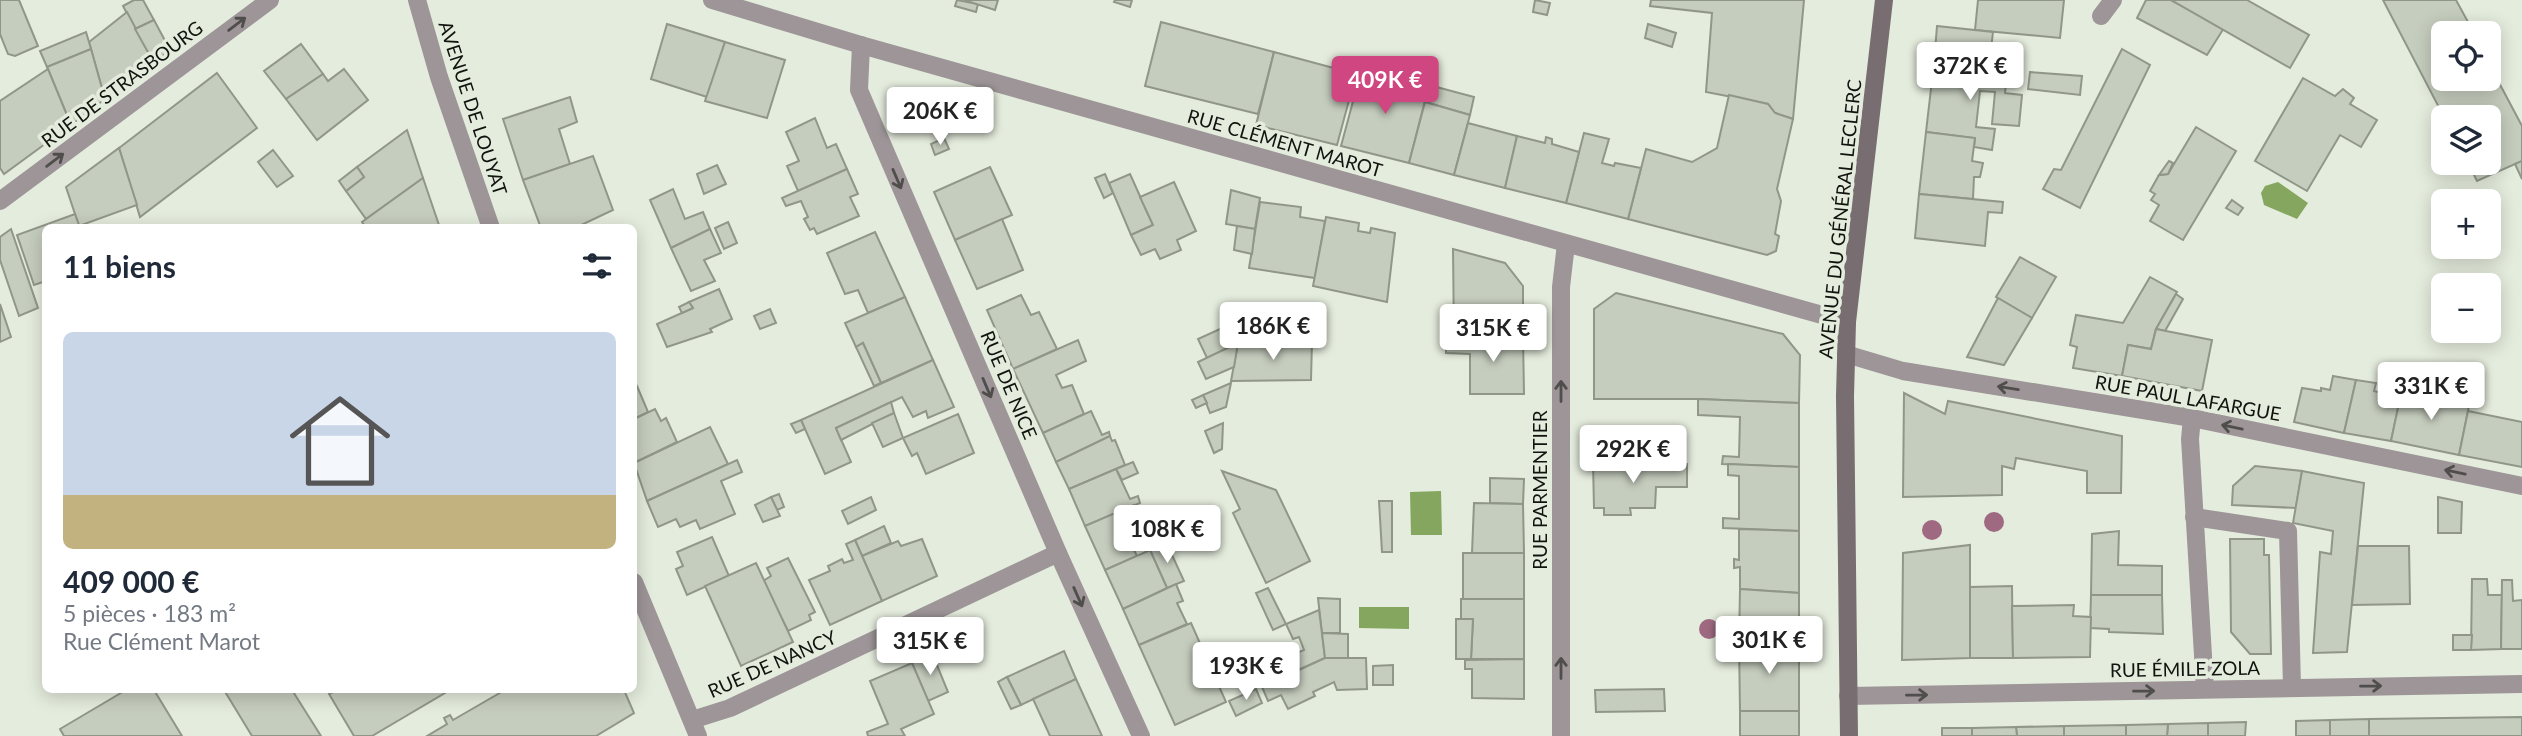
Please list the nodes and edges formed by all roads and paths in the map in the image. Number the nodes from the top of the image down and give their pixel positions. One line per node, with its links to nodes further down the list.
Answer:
1 (270, 0): 8 (street, RUE DE STRASBOURG, one-way to 1)
2 (417, 0): 9 (street, AVENUE DE LOUYAT)
3 (712, 0): 7 (street, RUE CLÉMENT MAROT)
4 (1884, 0): 11 (main road, AVENUE DU GÉNÉRAL LECLERC)
5 (2113, 0): 6 (street)
6 (2101, 16)
7 (861, 46): 10 (street, RUE CLÉMENT MAROT); 16 (street, RUE DE NICE, one-way to 16)
8 (0, 201)
9 (490, 224)
10 (1566, 244): 11 (street, RUE CLÉMENT MAROT); 24 (street, RUE PARMENTIER, one-way to 10)
11 (1847, 322): 12 (main road, AVENUE DU GÉNÉRAL LECLERC)
12 (1846, 354): 13 (street, RUE PAUL LAFARGUE, one-way to 12); 21 (main road, AVENUE DU GÉNÉRAL LECLERC)
13 (2192, 418): 14 (street, RUE PAUL LAFARGUE, one-way to 13); 15 (street)
14 (2522, 486)
15 (2194, 517): 19 (street); 20 (street)
16 (1058, 553): 22 (street, RUE DE NANCY); 23 (street, RUE DE NICE, one-way to 23)
17 (637, 589): 22 (street)
18 (2522, 684): 19 (street, RUE ÉMILE ZOLA, one-way to 18)
19 (2292, 687): 20 (street, RUE ÉMILE ZOLA)
20 (2205, 689): 21 (street, RUE ÉMILE ZOLA, one-way to 20)
21 (1848, 696): 25 (main road, AVENUE DU GÉNÉRAL LECLERC)
22 (695, 728)
23 (1141, 736)
24 (1561, 736)
25 (1849, 736)

